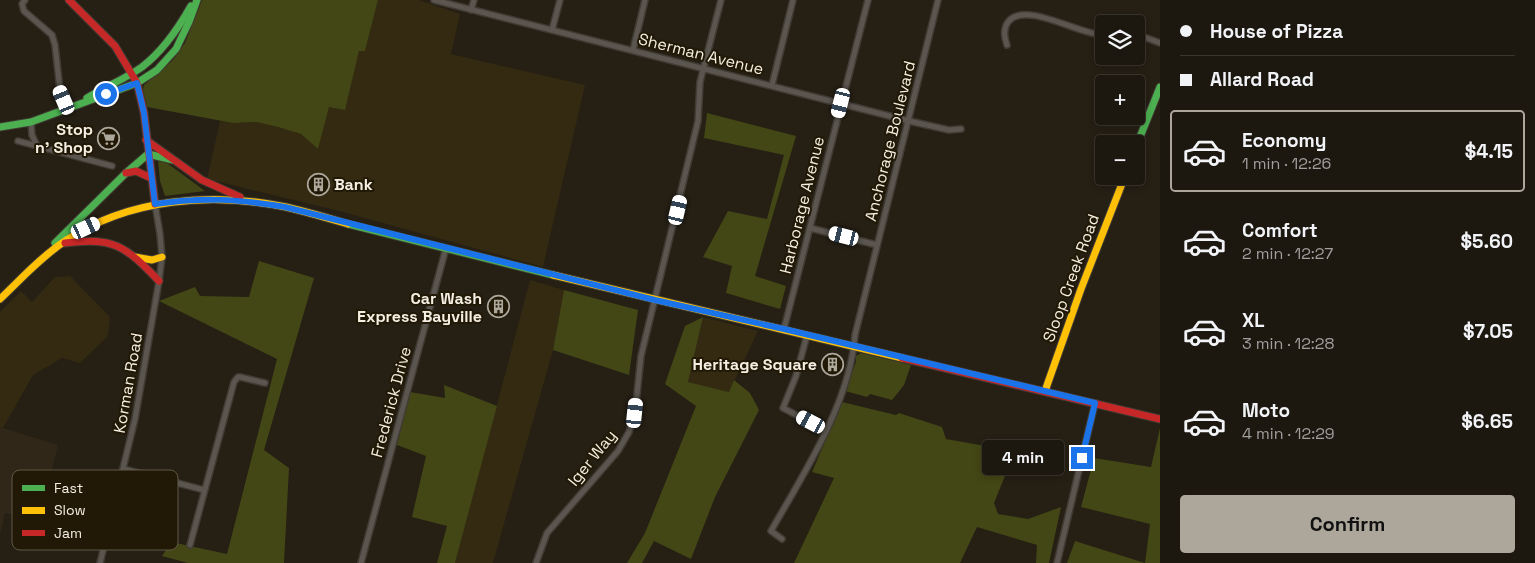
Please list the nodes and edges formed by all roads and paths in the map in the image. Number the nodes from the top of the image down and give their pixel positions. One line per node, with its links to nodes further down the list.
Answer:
1 (25, 0): 26 (street)
2 (69, 0): 20 (main road)
3 (196, 0): 20 (main road); 21 (main road)
4 (434, 0): 12 (street, Sherman Avenue)
5 (474, 0): 12 (street)
6 (560, 0): 13 (street)
7 (645, 0): 18 (street)
8 (721, 0): 19 (street, Iger Way)
9 (793, 0): 22 (street)
10 (868, 0): 24 (street, Harborage Avenue)
11 (938, 0): 27 (street, Anchorage Boulevard)
12 (471, 10): 13 (street, Sherman Avenue)
13 (552, 30): 18 (street, Sherman Avenue)
14 (1095, 34): 17 (street)
15 (1145, 38): 16 (street)
16 (1160, 44)
17 (1006, 45)
18 (633, 50): 19 (street, Sherman Avenue)
19 (703, 69): 22 (street, Sherman Avenue); 52 (street, Iger Way)
20 (132, 73): 21 (main road); 26 (main road)
21 (137, 83): 26 (main road); 32 (main road)
22 (772, 85): 24 (street, Sherman Avenue)
23 (1160, 87): 25 (main road)
24 (841, 103): 27 (street, Sherman Avenue); 43 (street, Harborage Avenue)
25 (1157, 105): 31 (main road)
26 (72, 107): 28 (main road)
27 (909, 121): 30 (street, Sherman Avenue); 45 (street, Anchorage Boulevard)
28 (31, 122): 29 (main road); 34 (street)
29 (0, 126)
30 (961, 129)
31 (1142, 135)
32 (146, 140): 35 (main road); 36 (main road)
33 (18, 141): 34 (street)
34 (38, 146): 37 (street)
35 (148, 154): 36 (main road); 38 (main road); 39 (main road)
36 (173, 160): 41 (main road)
37 (112, 166)
38 (126, 173): 39 (main road); 49 (main road)
39 (151, 178): 42 (main road)
40 (1121, 185): 57 (main road, Sloop Creek Road)
41 (250, 201): 42 (main road); 46 (main road)
42 (155, 204): 44 (main road); 48 (street, Korman Road)
43 (810, 228): 45 (street); 53 (street, Harborage Avenue)
44 (62, 244): 47 (main road); 49 (main road)
45 (877, 245): 55 (street, Anchorage Boulevard)
46 (446, 248): 52 (main road); 69 (street, Frederick Drive)
47 (135, 256): 48 (main road); 50 (main road)
48 (162, 257): 50 (street, Korman Road)
49 (39, 260): 51 (main road)
50 (159, 281): 61 (street, Korman Road)
51 (0, 299)
52 (655, 300): 53 (main road); 70 (street, Iger Way)
53 (784, 329): 54 (main road)
54 (807, 334): 55 (main road); 60 (street)
55 (854, 346): 57 (main road); 60 (street, Anchorage Boulevard)
56 (265, 383): 64 (street)
57 (1045, 391): 58 (main road)
58 (1095, 403): 59 (main road); 71 (street)
59 (1160, 418)
60 (825, 430): 65 (street, Anchorage Boulevard)
61 (124, 469): 62 (street)
62 (128, 470)
63 (178, 483): 64 (street)
64 (204, 490): 66 (street)
65 (782, 539)
66 (190, 545)
67 (103, 550): 68 (street, Korman Road)
68 (100, 563)
69 (361, 563)
70 (536, 563)
71 (1057, 563)

